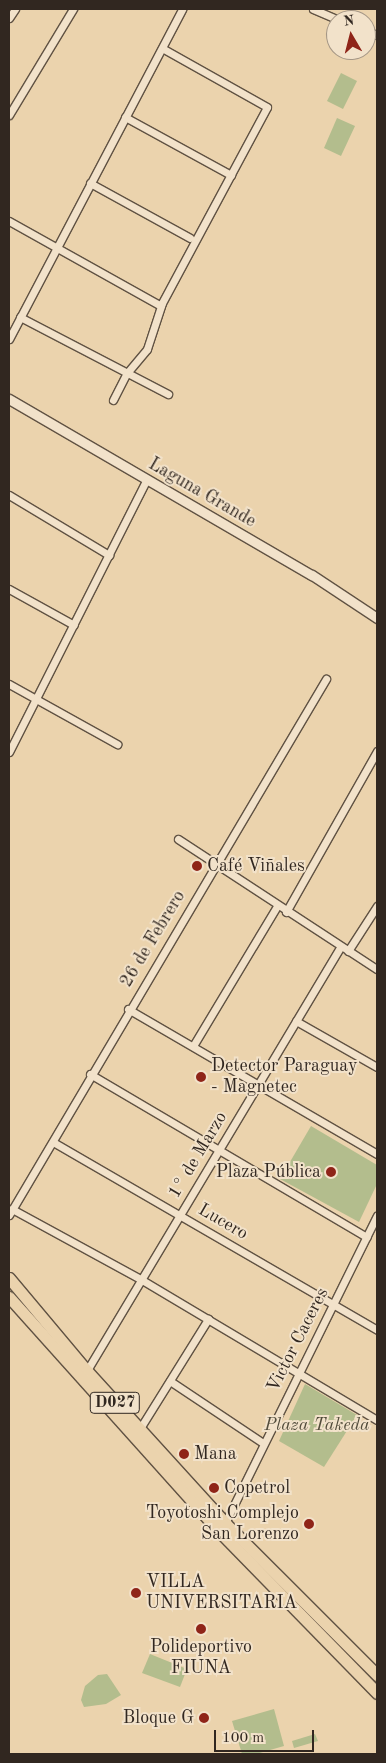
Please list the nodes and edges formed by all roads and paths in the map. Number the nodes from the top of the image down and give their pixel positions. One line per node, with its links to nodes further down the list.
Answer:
1 (15, 9): 6 (street)
2 (73, 9): 8 (street)
3 (182, 9): 7 (street)
4 (313, 9): 5 (street)
5 (326, 14)
6 (9, 18)
7 (162, 48): 9 (street); 10 (street)
8 (9, 115)
9 (126, 117): 10 (street); 11 (street)
10 (231, 175): 15 (street)
11 (90, 184): 13 (street); 14 (street)
12 (9, 221): 14 (street)
13 (190, 238)
14 (57, 249): 15 (street); 16 (street)
15 (161, 306): 18 (street)
16 (20, 317): 17 (street); 18 (street)
17 (9, 339)
18 (127, 373): 19 (street); 21 (street)
19 (168, 394)
20 (9, 399): 22 (main road, Laguna Grande)
21 (112, 400)
22 (147, 480): 24 (street); 26 (main road, Laguna Grande)
23 (9, 495): 24 (street)
24 (109, 555): 27 (street)
25 (9, 589): 27 (street)
26 (377, 618)
27 (74, 625): 30 (street)
28 (326, 679): 35 (street, 26 de Febrero)
29 (9, 684): 30 (street)
30 (37, 699): 31 (street); 33 (street)
31 (117, 744)
32 (377, 751): 38 (street)
33 (9, 752)
34 (178, 839): 35 (street)
35 (214, 866): 36 (street); 42 (street, 26 de Febrero)
36 (277, 906): 38 (street); 44 (street)
37 (377, 906): 40 (street)
38 (286, 912): 39 (street)
39 (341, 946): 40 (street); 43 (street, 1° de Marzo)
40 (348, 951): 41 (street)
41 (377, 969)
42 (128, 1009): 44 (street); 46 (street, 26 de Febrero)
43 (296, 1021): 45 (street); 47 (street, 1° de Marzo)
44 (193, 1046): 47 (street)
45 (377, 1067)
46 (90, 1074): 48 (street, 26 de Febrero); 49 (street)
47 (258, 1084): 49 (street, 1° de Marzo); 50 (street)
48 (53, 1142): 51 (street, 26 de Febrero); 52 (street, Lucero)
49 (218, 1151): 52 (street, 1° de Marzo); 54 (street)
50 (377, 1154)
51 (11, 1212): 56 (street)
52 (180, 1214): 56 (street, 1° de Marzo); 58 (street, Lucero)
53 (377, 1216): 54 (street, Victor Caceres)
54 (367, 1237): 58 (street, Victor Caceres)
55 (9, 1278): 61 (highway, D027)
56 (142, 1280): 59 (street); 61 (street, 1° de Marzo)
57 (9, 1297): 61 (highway, D027)
58 (333, 1304): 60 (street, Lucero); 62 (street, Victor Caceres)
59 (208, 1319): 62 (street); 63 (street)
60 (377, 1330)
61 (83, 1374): 65 (highway, D027); 67 (highway, D027)
62 (299, 1374): 64 (street); 66 (street, Victor Caceres)
63 (170, 1381): 65 (street); 66 (street)
64 (377, 1420)
65 (139, 1430): 67 (highway, D027)
66 (263, 1444): 67 (street, Victor Caceres)
67 (222, 1528): 68 (highway, D027); 69 (highway, D027)
68 (377, 1675)
69 (377, 1693)

